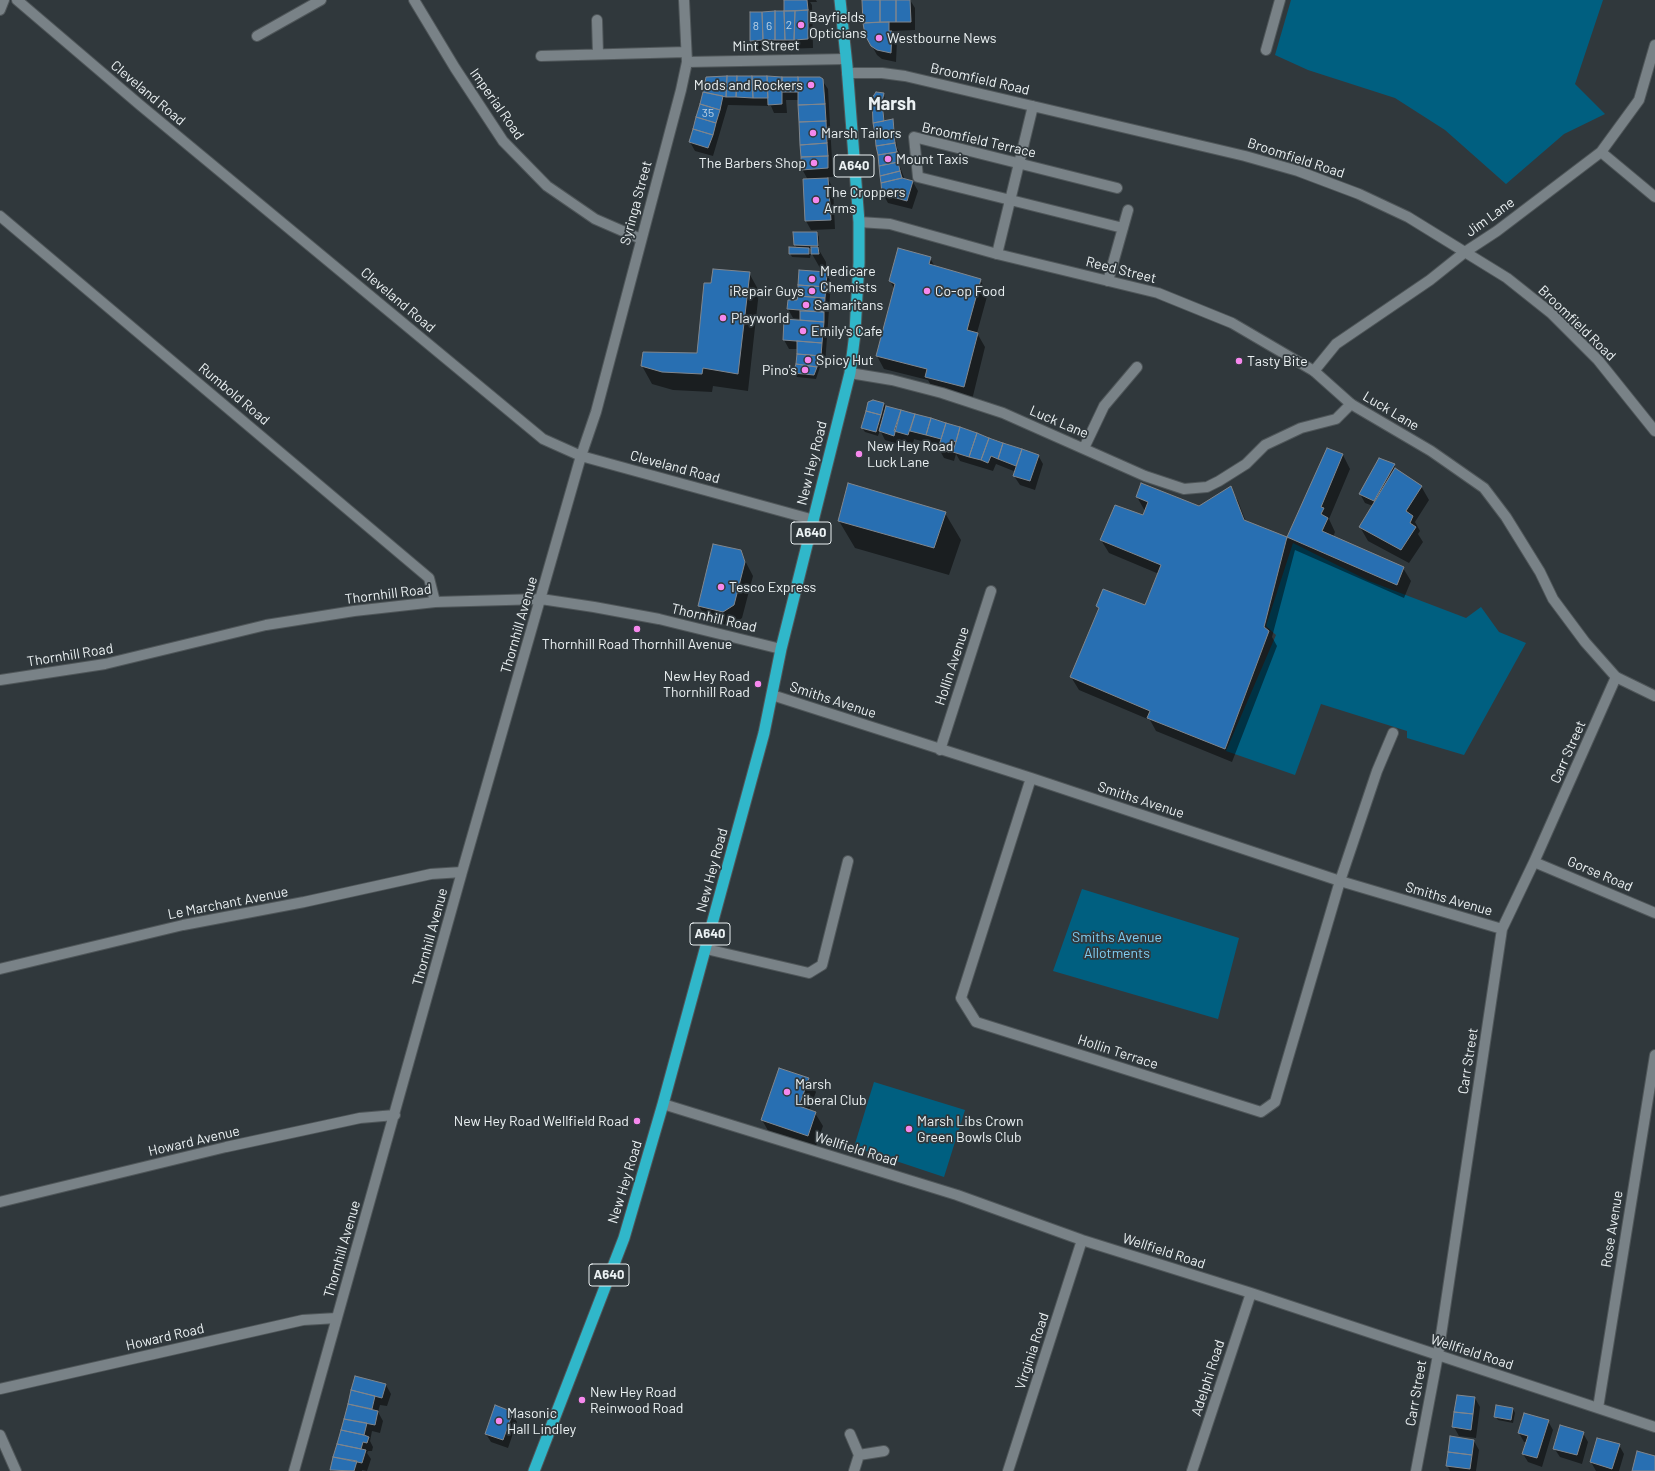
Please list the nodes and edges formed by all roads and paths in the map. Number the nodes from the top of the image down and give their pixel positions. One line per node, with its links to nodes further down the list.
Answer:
1 (4, 0): 8 (street)
2 (17, 0): 40 (street, Cleveland Road)
3 (321, 0): 10 (street)
4 (414, 0): 29 (street, Imperial Road)
5 (684, 0): 15 (street, Syringa Street)
6 (840, 0): 16 (highway, A640)
7 (1280, 0): 12 (street)
8 (0, 10)
9 (598, 20): 13 (street)
10 (257, 36)
11 (1655, 45): 17 (street, Jim Lane)
12 (1266, 50)
13 (598, 54): 14 (street, Mint Street); 15 (street, Mint Street)
14 (541, 56)
15 (687, 57): 16 (street, Mint Street); 29 (street, Syringa Street)
16 (846, 59): 18 (highway, A640)
17 (1653, 59): 20 (street, Jim Lane)
18 (847, 73): 19 (street, Broomfield Road); 27 (highway, A640)
19 (1033, 106): 21 (street); 30 (street, Broomfield Road)
20 (1601, 152): 23 (street); 30 (street, Jim Lane)
21 (1019, 163): 22 (street, Broomfield Terrace); 24 (street); 24 (street, Broomfield Terrace)
22 (1117, 188)
23 (1655, 197)
24 (1010, 200): 28 (street, Broomfield Terrace); 31 (street)
25 (1128, 210): 28 (street)
26 (0, 216): 44 (street, Rumbold Road)
27 (859, 222): 31 (street, Reed Street); 35 (highway, New Hey Road / A640)
28 (1123, 228): 32 (street)
29 (641, 239): 37 (street, Syringa Street)
30 (1465, 252): 34 (street, Jim Lane); 38 (street, Broomfield Road)
31 (997, 254): 32 (street, Reed Street)
32 (1108, 281): 34 (street, Reed Street)
33 (1137, 368): 39 (street)
34 (1314, 371): 36 (street, Reed Street)
35 (850, 373): 39 (street, Luck Lane); 41 (highway, New Hey Road / A640)
36 (1351, 404): 39 (street, Luck Lane); 46 (street, Luck Lane)
37 (596, 412): 40 (street, Thornhill Avenue)
38 (1655, 431)
39 (1084, 448)
40 (581, 456): 41 (street, Cleveland Road); 43 (street, Thornhill Avenue)
41 (814, 520): 45 (highway, New Hey Road / A640)
42 (991, 591): 51 (street, Hollin Avenue)
43 (541, 599): 44 (street, Thornhill Road); 45 (street, Thornhill Road); 55 (street, Thornhill Avenue)
44 (435, 602): 47 (street, Thornhill Road)
45 (781, 648): 48 (highway, New Hey Road / A640)
46 (1616, 677): 49 (street, Luck Lane); 54 (street, Carr Street)
47 (0, 680)
48 (772, 696): 51 (street, Smiths Avenue); 59 (highway, New Hey Road / A640)
49 (1655, 696)
50 (1393, 733): 56 (street)
51 (940, 750): 52 (street, Smiths Avenue)
52 (1031, 778): 56 (street, Smiths Avenue); 56 (street, Hollin Terrace)
53 (848, 862): 59 (street)
54 (1534, 862): 57 (street, Gorse Road); 58 (street, Carr Street)
55 (462, 872): 60 (street, Le Marchant Avenue); 63 (street, Thornhill Avenue)
56 (1340, 881): 58 (street, Smiths Avenue)
57 (1655, 913)
58 (1502, 929): 68 (street, Carr Street)
59 (706, 949): 62 (highway, New Hey Road / A640)
60 (0, 969)
61 (1655, 1055): 70 (street, Rose Avenue)
62 (663, 1104): 65 (street, Wellfield Road); 78 (highway, New Hey Road / A640)
63 (395, 1116): 64 (street, Howard Avenue); 67 (street, Thornhill Avenue)
64 (0, 1202)
65 (1082, 1240): 66 (street, Wellfield Road); 80 (street, Virginia Road)
66 (1251, 1293): 68 (street, Wellfield Road); 81 (street, Adelphi Road)
67 (337, 1318): 69 (street, Howard Road); 77 (street, Thornhill Avenue)
68 (1438, 1355): 70 (street, Wellfield Road); 82 (street, Carr Street)
69 (0, 1389)
70 (1598, 1408): 71 (street, Wellfield Road)
71 (1655, 1427)
72 (850, 1434): 75 (street)
73 (0, 1436): 76 (street)
74 (884, 1451): 75 (street)
75 (859, 1455): 79 (street)
76 (16, 1471)
77 (294, 1471)
78 (534, 1471)
79 (854, 1471)
80 (1008, 1471)
81 (1192, 1471)
82 (1416, 1471)

